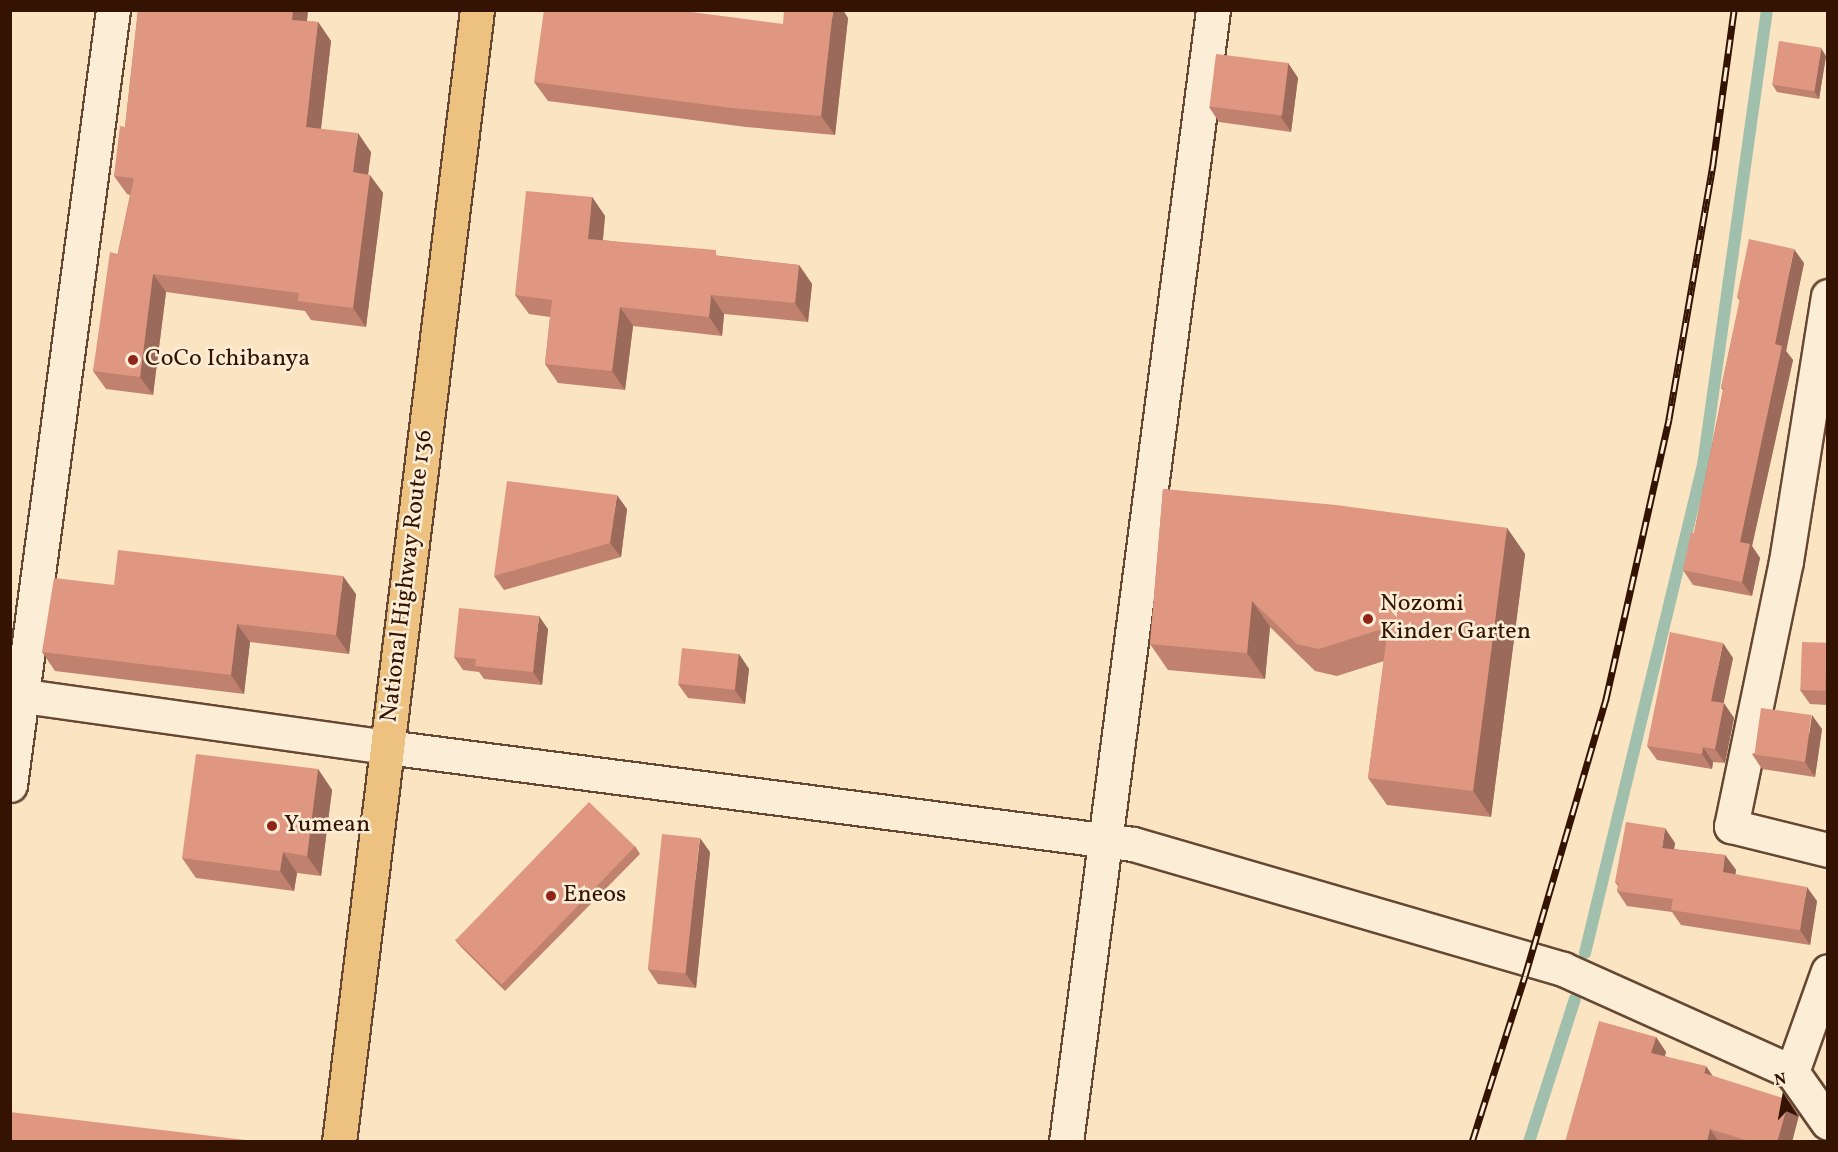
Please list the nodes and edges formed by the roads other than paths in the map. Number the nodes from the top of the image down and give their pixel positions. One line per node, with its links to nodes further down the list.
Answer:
1 (113, 10): 5 (street)
2 (477, 10): 6 (highway, National Highway Route 136)
3 (1213, 10): 8 (street)
4 (1827, 296): 9 (street)
5 (16, 695): 6 (street); 7 (street)
6 (387, 747): 8 (street); 13 (highway, National Highway Route 136)
7 (10, 785)
8 (1107, 840): 11 (street); 14 (street)
9 (1827, 850)
10 (1827, 971): 11 (street)
11 (1791, 1072): 12 (street)
12 (1827, 1124)
13 (339, 1142)
14 (1066, 1142)

